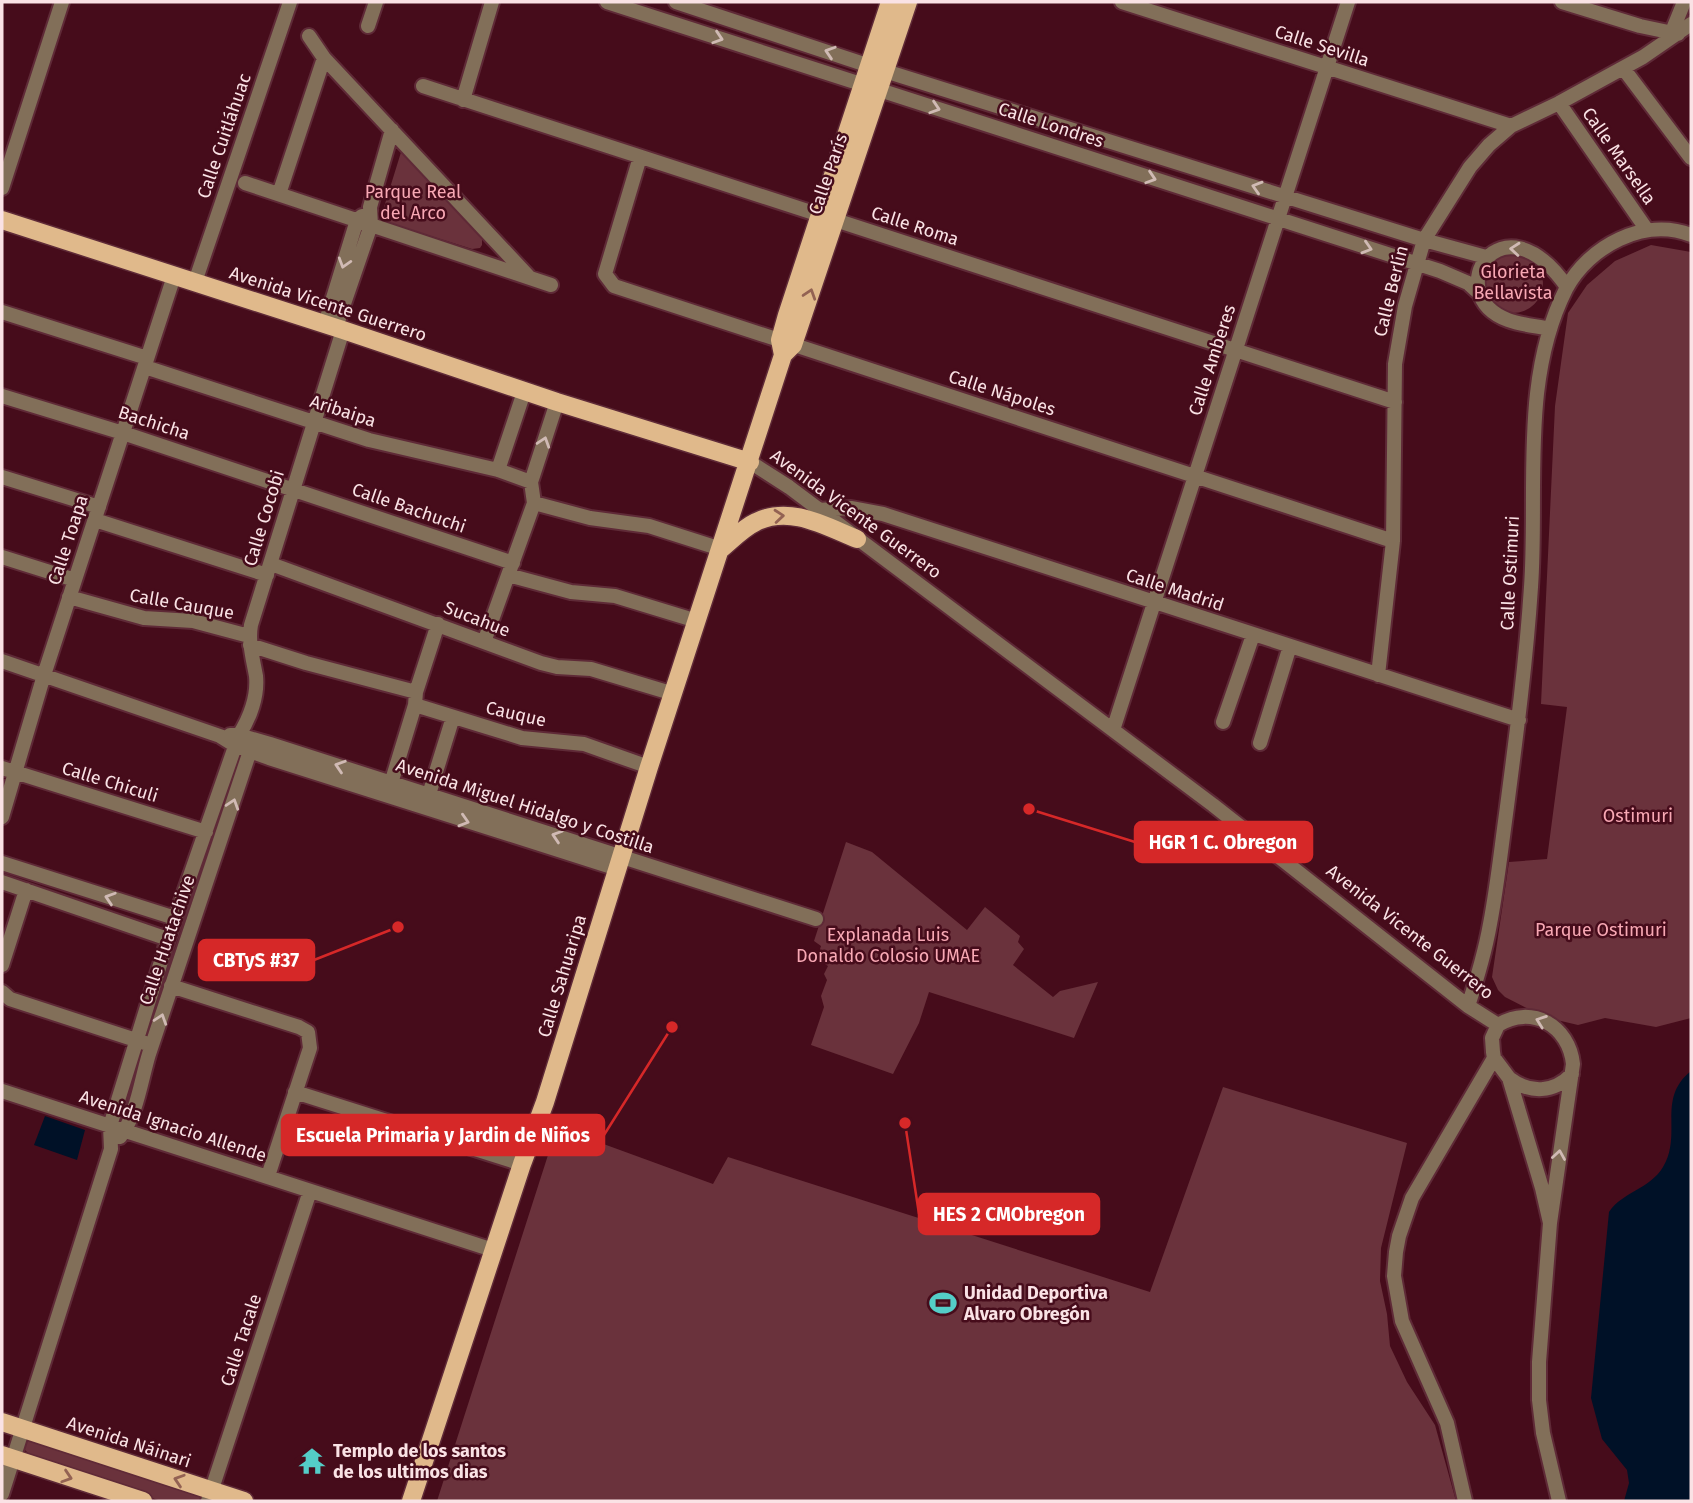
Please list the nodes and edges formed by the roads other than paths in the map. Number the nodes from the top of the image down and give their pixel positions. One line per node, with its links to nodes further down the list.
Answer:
1 (62, 2): 31 (street)
2 (290, 2): 45 (street, Calle Cuitláhuac)
3 (376, 2): 14 (street)
4 (492, 2): 24 (street)
5 (607, 2): 15 (street, Calle Londres)
6 (890, 2): 19 (main road, Calle París)
7 (908, 2): 19 (main road, Calle París)
8 (1122, 2): 20 (street, Calle Sevilla)
9 (1348, 2): 20 (street, Calle Amberes)
10 (1562, 2): 17 (street)
11 (685, 3): 15 (street); 19 (street, Calle Londres, one-way to 11)
12 (1685, 11): 17 (street)
13 (1691, 24): 17 (street, Calle Berlín)
14 (368, 26)
15 (682, 26): 23 (street, Calle Londres, one-way to 23)
16 (309, 36): 18 (street)
17 (1672, 36): 21 (street, Calle Berlín)
18 (324, 58): 27 (street); 32 (street)
19 (877, 68): 23 (main road, Calle París); 33 (street, Calle Londres, one-way to 19)
20 (1326, 68): 26 (street, Calle Sevilla); 33 (street, Calle Amberes)
21 (1623, 68): 25 (street, Calle Berlín); 29 (street)
22 (423, 86): 24 (street, Calle Roma)
23 (871, 87): 34 (main road, Calle París); 36 (street, Calle Londres, one-way to 36)
24 (463, 100): 28 (street, Calle Roma)
25 (1559, 103): 26 (street, Calle Berlín); 38 (street, Calle Marsella)
26 (1511, 126): 40 (street, Calle Berlín)
27 (392, 130): 37 (street, Calle Cocobi); 44 (street)
28 (640, 157): 34 (street, Calle Roma); 52 (street, Calle Nápoles)
29 (1691, 158)
30 (246, 183): 32 (street)
31 (2, 188)
32 (279, 194): 37 (street)
33 (1284, 195): 36 (street, Calle Amberes); 40 (street, Calle Londres)
34 (827, 217): 52 (main road, Calle París); 53 (street, Calle Roma)
35 (2, 220): 43 (main road, Avenida Vicente Guerrero)
36 (1277, 220): 42 (street, Calle Londres, one-way to 42); 53 (street, Calle Amberes)
37 (364, 223): 44 (street); 50 (street, Calle Cocobi)
38 (1647, 230): 39 (street, Calle Ostimuri); 47 (street, Calle Ostimuri)
39 (1691, 235)
40 (1424, 240): 41 (street, Calle Londres); 42 (street, Calle Berlín)
41 (1486, 257): 47 (street, Calle Londres, one-way to 41); 48 (street)
42 (1416, 263): 48 (street, Calle Londres); 57 (street, Calle Berlín)
43 (174, 276): 45 (main road, Avenida Vicente Guerrero); 54 (street, Calle Toapa)
44 (530, 278): 46 (street)
45 (195, 282): 50 (main road, Avenida Vicente Guerrero)
46 (551, 285)
47 (1567, 287): 51 (street, Calle Ostimuri)
48 (1479, 293): 51 (street, Calle Londres)
49 (2, 312): 54 (street, Aribaipa)
50 (335, 327): 55 (main road, Avenida Vicente Guerrero); 59 (street, Calle Cocobi)
51 (1550, 329): 91 (street, Calle Ostimuri)
52 (785, 347): 61 (main road, Calle París); 64 (street, Calle Nápoles)
53 (1237, 349): 57 (street, Calle Roma); 64 (street, Calle Amberes)
54 (146, 362): 59 (street, Aribaipa); 60 (street, Calle Toapa)
55 (524, 391): 58 (main road, Avenida Vicente Guerrero); 62 (street)
56 (2, 396): 60 (street, Bachicha)
57 (1395, 401): 71 (street, Calle Berlín)
58 (557, 402): 61 (main road, Avenida Vicente Guerrero); 65 (street, one-way to 58)
59 (315, 422): 62 (street, Aribaipa); 66 (street, Calle Cocobi)
60 (123, 433): 66 (street, Bachicha); 69 (street, Calle Toapa)
61 (750, 463): 68 (street, Avenida Vicente Guerrero); 72 (main road, Calle Sahuaripa)
62 (498, 470): 65 (street, Aribaipa)
63 (2, 477): 69 (street, Sucahue)
64 (1195, 477): 71 (street, Calle Nápoles); 78 (street, Calle Amberes)
65 (531, 482): 67 (street)
66 (293, 489): 74 (street, Calle Bachuchi); 75 (street, Calle Cocobi)
67 (534, 503): 72 (street); 74 (street)
68 (818, 510): 70 (street, Avenida Vicente Guerrero); 78 (street, Calle Madrid)
69 (97, 514): 75 (street, Sucahue); 76 (street, Calle Toapa)
70 (857, 539): 72 (main road, one-way to 70); 93 (street, Avenida Vicente Guerrero)
71 (1393, 541): 87 (street, Calle Berlín)
72 (721, 549): 79 (main road, Calle Sahuaripa)
73 (2, 557): 76 (street)
74 (511, 569): 79 (street, Calle Bachuchi); 83 (street)
75 (269, 570): 80 (street, Sucahue); 82 (street, Calle Cocobi)
76 (75, 580): 77 (street, Calle Toapa)
77 (69, 597): 82 (street, Calle Cauque); 86 (street, Calle Toapa)
78 (1154, 603): 81 (street, Calle Madrid); 93 (street, Calle Amberes)
79 (697, 621): 88 (main road, Calle Sahuaripa)
80 (438, 624): 83 (street, Sucahue); 89 (street)
81 (1253, 635): 84 (street, Calle Madrid); 92 (street)
82 (250, 640): 89 (street, Calle Cauque); 94 (street, Calle Cocobi)
83 (484, 642): 88 (street, Sucahue)
84 (1290, 646): 87 (street, Calle Madrid); 95 (street)
85 (2, 661): 86 (street, Avenida Miguel Hidalgo y Costilla)
86 (44, 675): 94 (street, Avenida Miguel Hidalgo y Costilla); 97 (street, Calle Toapa)
87 (1378, 675): 91 (street, Calle Madrid)
88 (674, 694): 96 (main road, Calle Sahuaripa)
89 (415, 698): 90 (street, Cauque); 98 (street)
90 (453, 717): 96 (street, Cauque); 99 (street)
91 (1519, 720): 112 (street, Calle Ostimuri)
92 (1223, 722)
93 (1113, 730): 112 (street, Avenida Vicente Guerrero)
94 (245, 743): 98 (street, Avenida Miguel Hidalgo y Costilla); 101 (street, Calle Huatachive); 110 (street, Calle Huatachive, one-way to 94)
95 (1260, 743)
96 (649, 767): 103 (main road, Calle Sahuaripa)
97 (9, 770): 100 (street, Calle Toapa); 101 (street, Calle Chiculi)
98 (389, 790): 99 (street, Avenida Miguel Hidalgo y Costilla)
99 (427, 802): 103 (street, Avenida Miguel Hidalgo y Costilla)
100 (2, 817)
101 (206, 832): 106 (street, Calle Huatachive)
102 (2, 863): 106 (street, one-way to 102)
103 (620, 863): 107 (street, Avenida Miguel Hidalgo y Costilla); 124 (main road, Calle Sahuaripa)
104 (2, 882): 105 (street)
105 (26, 890): 108 (street); 109 (street)
106 (175, 918): 108 (street, Calle Huatachive)
107 (816, 919)
108 (167, 939): 114 (street, Calle Huatachive)
109 (2, 965)
110 (171, 986): 115 (street, Calle Huatachive, one-way to 110); 120 (street)
111 (2, 992): 114 (street)
112 (1468, 1006): 113 (street, Avenida Vicente Guerrero)
113 (1497, 1025): 116 (street, Avenida Vicente Guerrero); 117 (street, Avenida Vicente Guerrero, one-way to 113)
114 (136, 1040): 115 (street); 121 (street, Calle Huatachive)
115 (152, 1045): 122 (street, Calle Huatachive)
116 (1494, 1058): 118 (street, Avenida Vicente Guerrero); 137 (street)
117 (1572, 1074): 118 (street); 127 (street, Avenida Vicente Guerrero, one-way to 117)
118 (1509, 1078): 127 (street, Avenida Vicente Guerrero)
119 (2, 1091): 121 (street, Avenida Ignacio Allende)
120 (295, 1092): 124 (street); 125 (street)
121 (110, 1126): 122 (street, Avenida Ignacio Allende); 123 (street, Calle Huatachive)
122 (125, 1131): 123 (street, Calle Huatachive); 125 (street, Avenida Ignacio Allende)
123 (111, 1149): 130 (street, Calle Huatachive)
124 (522, 1164): 128 (main road, Calle Sahuaripa)
125 (268, 1177): 126 (street, Avenida Ignacio Allende)
126 (310, 1191): 128 (street, Avenida Ignacio Allende); 133 (street, Calle Tacale)
127 (1550, 1223): 138 (street, Avenida Vicente Guerrero)
128 (493, 1250): 136 (main road, Calle Sahuaripa)
129 (2, 1422): 130 (main road, Avenida Náinari)
130 (23, 1429): 131 (street, Calle Huatachive); 133 (main road, Avenida Náinari, one-way to 130)
131 (8, 1457): 132 (street, Calle Huatachive); 134 (main road, one-way to 134)
132 (2, 1494)
133 (210, 1496): 135 (main road, Avenida Náinari)
134 (143, 1501)
135 (244, 1501)
136 (411, 1501)
137 (1465, 1501)
138 (1559, 1501)

